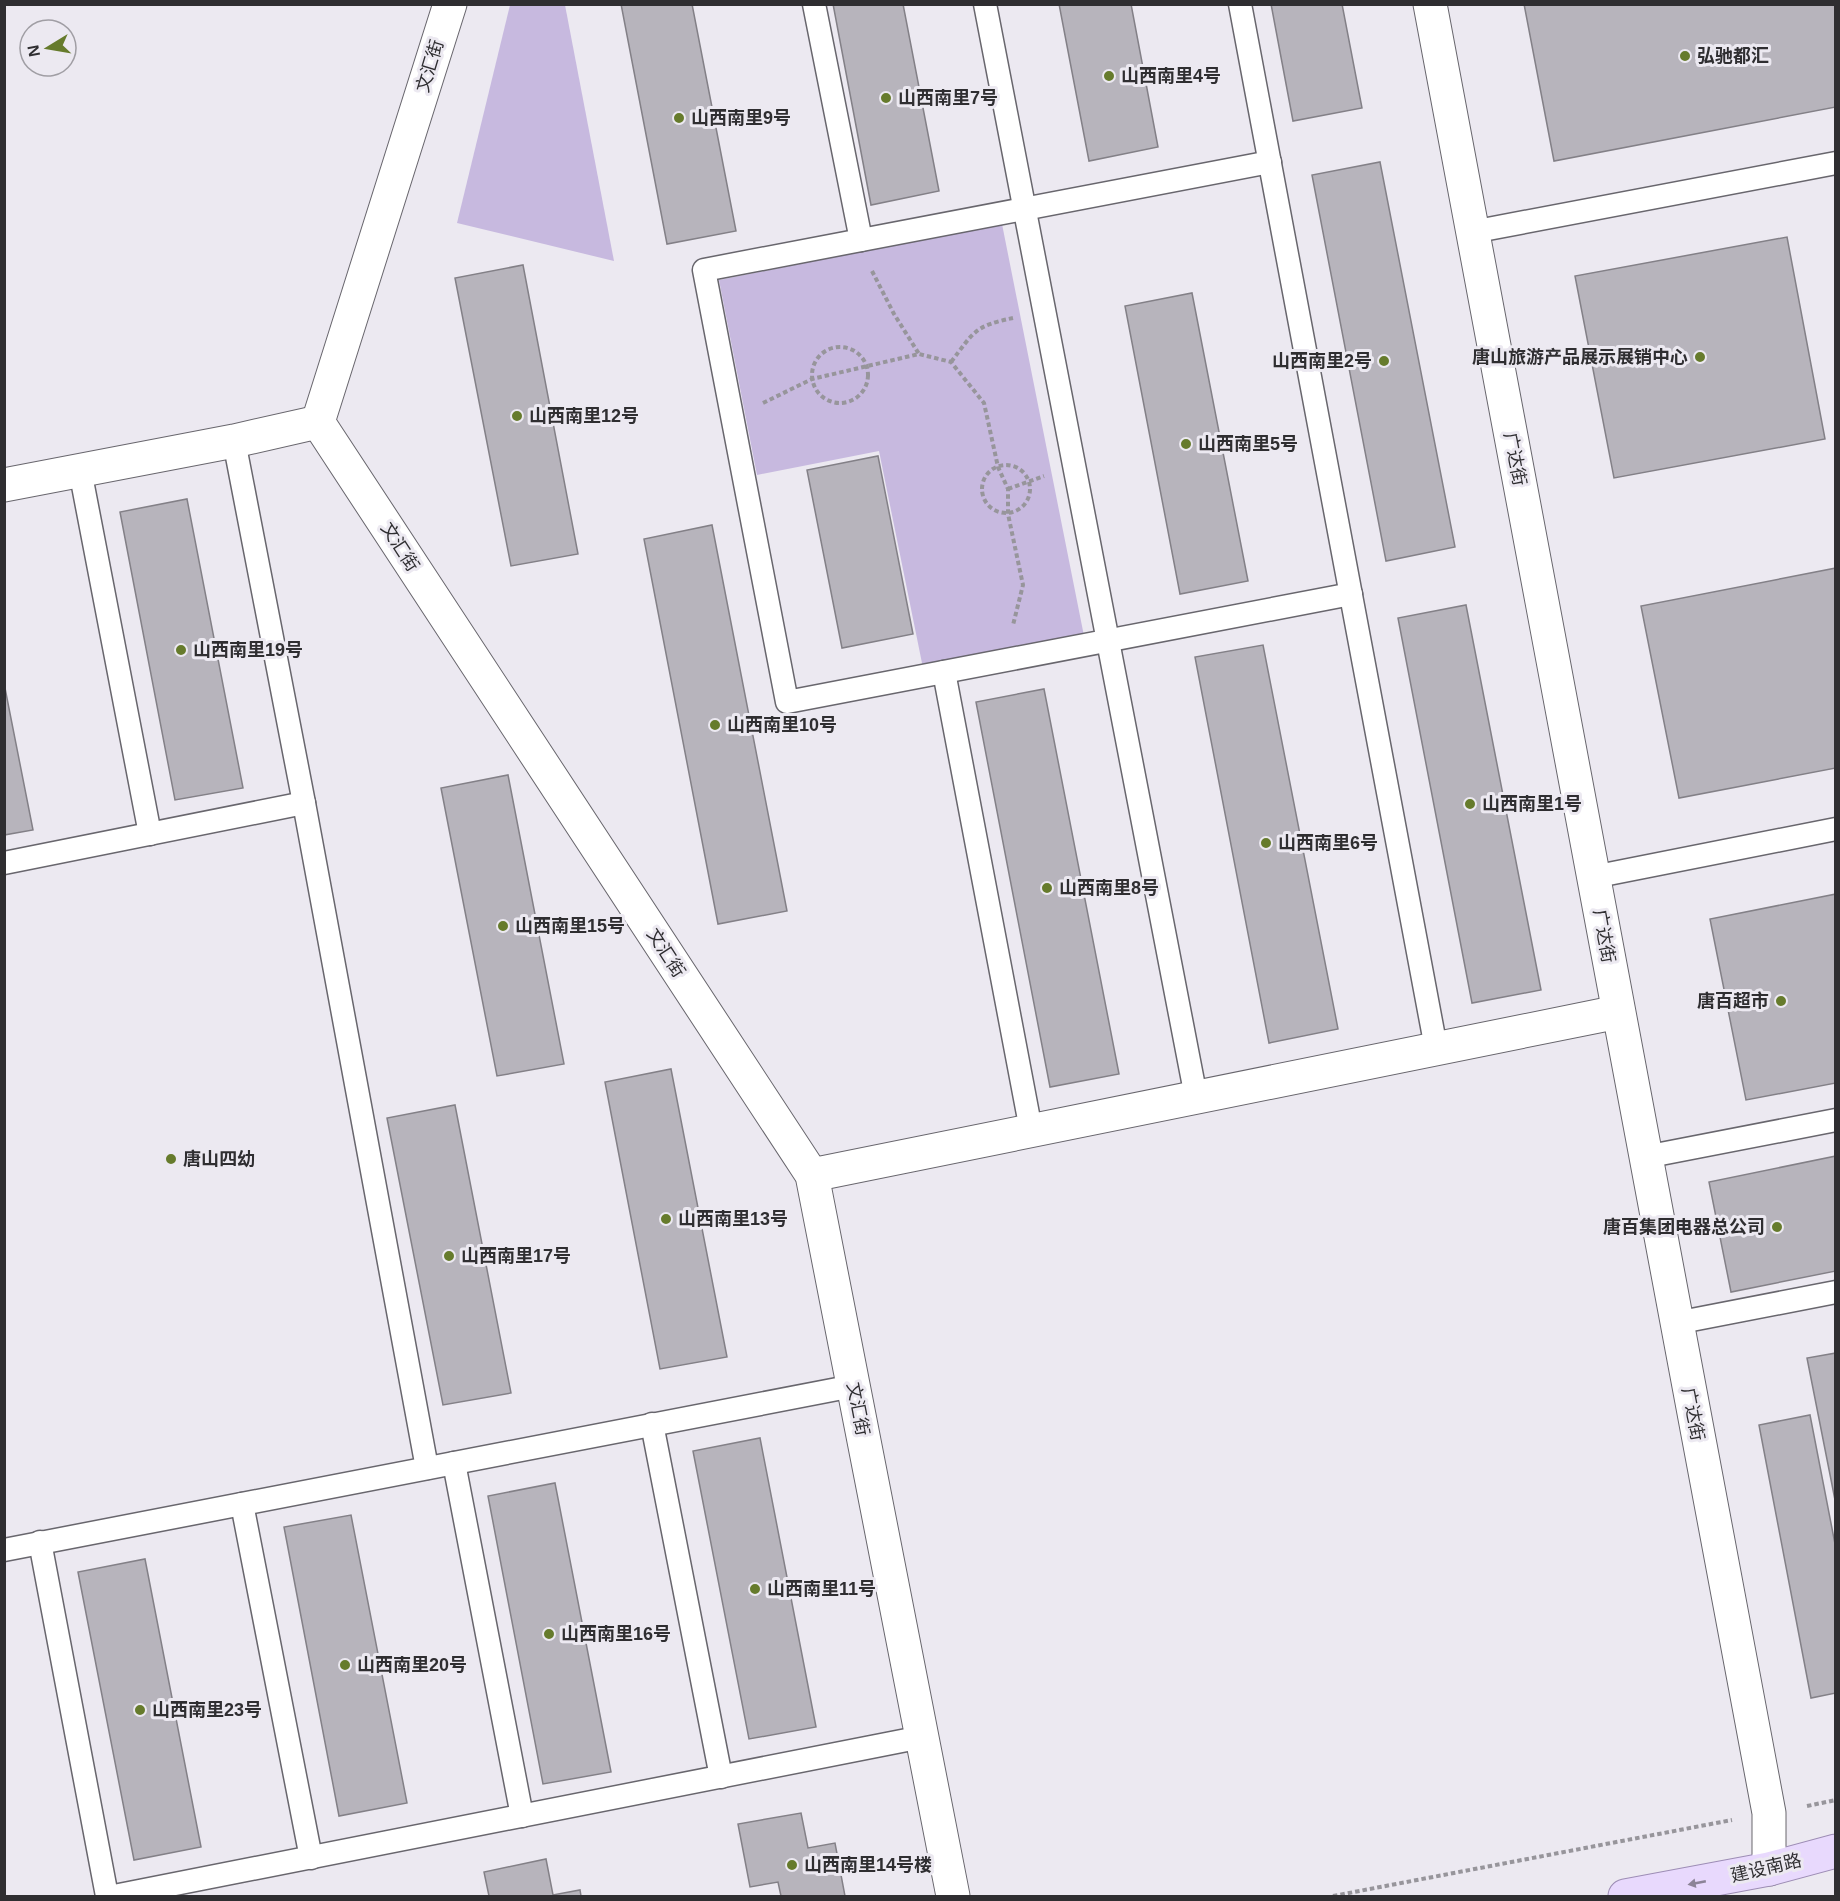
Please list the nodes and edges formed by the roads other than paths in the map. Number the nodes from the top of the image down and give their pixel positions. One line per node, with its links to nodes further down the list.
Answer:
1 (450, 4): 11 (street, 文汇街)
2 (814, 4): 10 (lane)
3 (985, 4): 8 (lane)
4 (1240, 4): 6 (lane)
5 (1430, 4): 9 (street, 广达街)
6 (1270, 162): 8 (lane); 15 (lane)
7 (1836, 163): 9 (lane)
8 (1025, 209): 10 (lane); 16 (lane)
9 (1472, 232): 22 (street, 广达街)
10 (861, 240): 17 (lane)
11 (318, 422): 12 (street); 29 (street, 文汇街)
12 (234, 441): 13 (street); 18 (lane)
13 (80, 470): 14 (street); 20 (lane)
14 (4, 485)
15 (1351, 594): 16 (lane); 24 (lane)
16 (1108, 640): 17 (lane); 25 (lane)
17 (944, 672): 27 (lane)
18 (304, 803): 20 (lane); 35 (lane)
19 (1836, 829): 22 (lane)
20 (150, 834): 21 (lane)
21 (4, 863)
22 (1593, 877): 23 (street, 广达街)
23 (1618, 1011): 24 (street); 28 (street, 广达街)
24 (1436, 1048): 25 (street)
25 (1196, 1097): 27 (street)
26 (1836, 1120): 28 (lane)
27 (1031, 1130): 29 (street)
28 (1645, 1157): 31 (street, 广达街)
29 (812, 1175): 32 (street, 文汇街)
30 (1836, 1292): 31 (lane)
31 (1676, 1323): 44 (street, 广达街)
32 (853, 1386): 33 (lane); 39 (street, 文汇街)
33 (652, 1425): 34 (lane); 40 (lane)
34 (454, 1463): 35 (lane); 41 (lane)
35 (427, 1468): 36 (lane)
36 (243, 1504): 37 (lane); 43 (lane)
37 (40, 1542): 38 (lane); 45 (lane)
38 (4, 1550)
39 (922, 1737): 40 (lane); 47 (street, 文汇街)
40 (721, 1777): 41 (lane)
41 (522, 1816): 43 (lane)
42 (1836, 1851): 44 (main road, 建设南路)
43 (311, 1858): 46 (lane)
44 (1769, 1869): 48 (main road, 建设南路, one-way to 48)
45 (107, 1896)
46 (114, 1896)
47 (953, 1896)
48 (1625, 1896)

